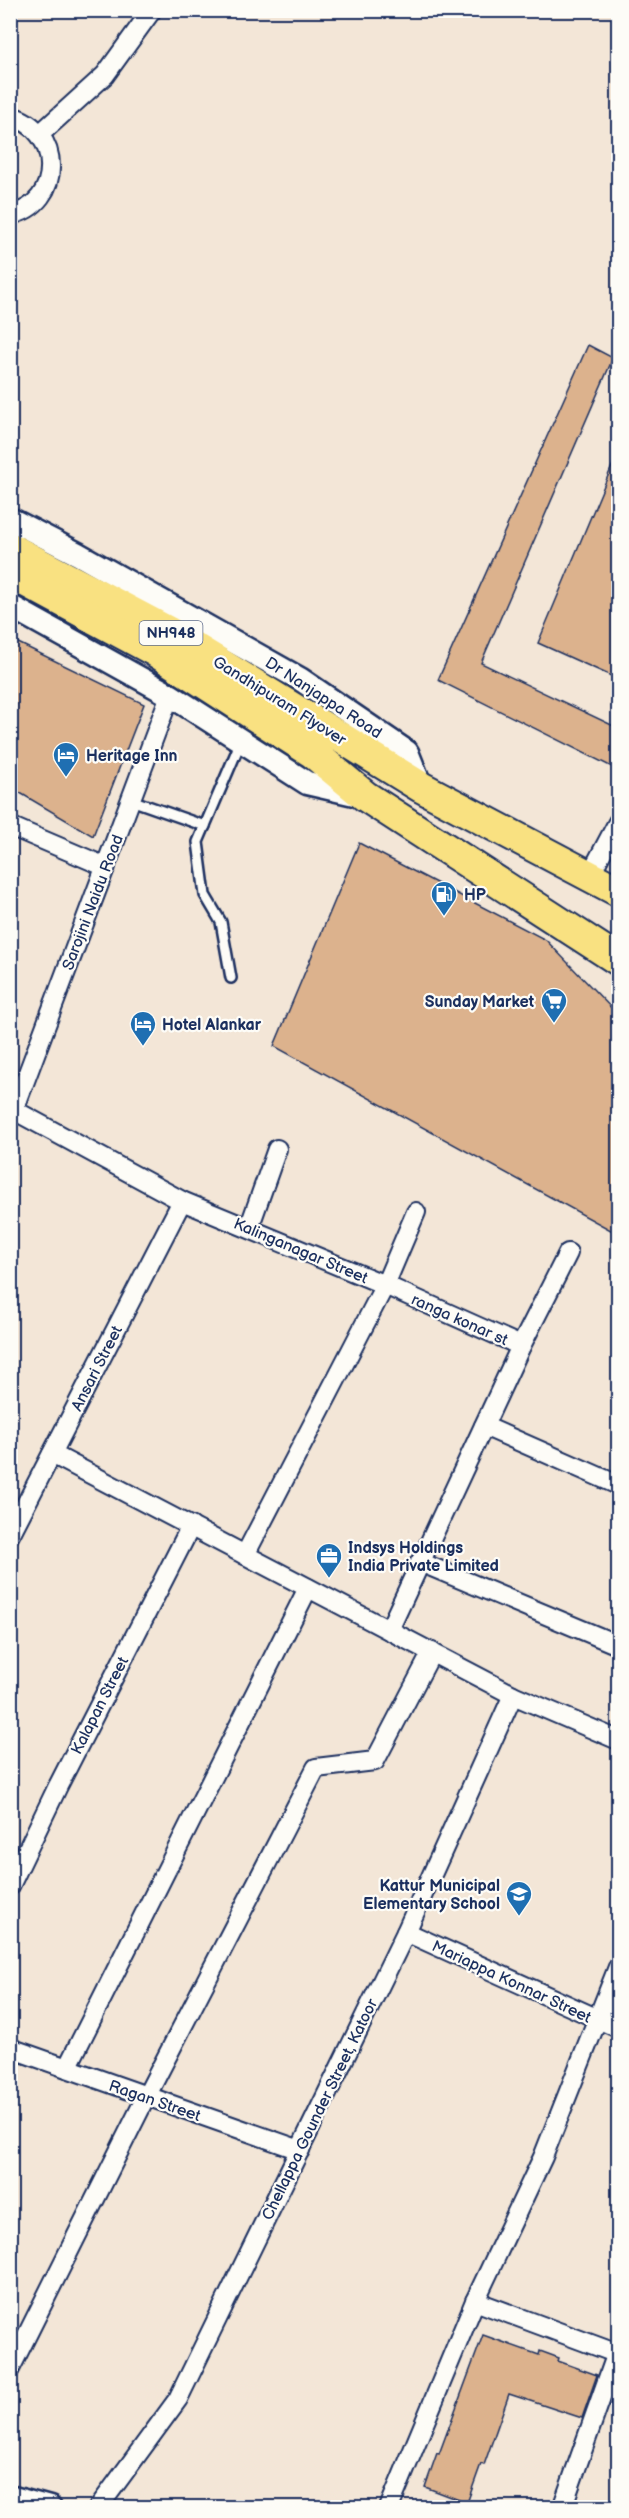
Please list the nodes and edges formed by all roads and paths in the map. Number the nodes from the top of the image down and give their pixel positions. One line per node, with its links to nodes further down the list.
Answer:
1 (152, 10): 3 (street)
2 (10, 116): 3 (street)
3 (40, 134): 4 (street)
4 (10, 215)
5 (10, 519): 12 (street, Dr Nanjappa Road)
6 (10, 548): 10 (highway, Gandhipuram Flyover / NH948)
7 (10, 573): 10 (highway, Gandhipuram Flyover / NH948)
8 (10, 606): 9 (street)
9 (170, 695): 11 (street); 14 (street, Sarojini Naidu Road)
10 (320, 740): 12 (highway, Gandhipuram Flyover / NH948); 13 (highway, Gandhipuram Flyover / NH948)
11 (241, 741): 13 (street); 17 (lane)
12 (421, 787): 19 (highway, NH948)
13 (365, 796): 21 (highway, NH948)
14 (131, 800): 17 (lane); 18 (street, Sarojini Naidu Road)
15 (618, 822): 19 (street)
16 (10, 826): 18 (street)
17 (204, 826): 22 (lane)
18 (106, 867): 23 (street, Sarojini Naidu Road)
19 (590, 875): 20 (highway, NH948)
20 (618, 891)
21 (618, 960)
22 (231, 978)
23 (12, 1109): 25 (street, Kalinganagar Street)
24 (277, 1149): 27 (street)
25 (182, 1201): 27 (street, Kalinganagar Street); 32 (street, Ansari Street)
26 (416, 1212): 29 (street)
27 (249, 1228): 29 (street, Kalinganagar Street)
28 (568, 1253): 30 (street)
29 (385, 1286): 30 (street, ranga konar st); 36 (street, Kalinganagar Street)
30 (521, 1346): 31 (street, ranga konar st)
31 (484, 1426): 33 (street); 37 (street, ranga konar st)
32 (52, 1454): 34 (street); 35 (street, Ansari Street)
33 (618, 1485)
34 (190, 1526): 36 (street); 44 (street, Kalapan Street)
35 (10, 1535)
36 (245, 1555): 38 (street)
37 (420, 1562): 39 (street, ranga konar st); 40 (street)
38 (308, 1588): 39 (street); 50 (street)
39 (389, 1630): 41 (street)
40 (618, 1645)
41 (432, 1652): 42 (street); 51 (street)
42 (513, 1695): 43 (street); 45 (street, Chellappa Gounder Street, Katoor)
43 (618, 1740)
44 (10, 1886)
45 (406, 1932): 47 (street, Mariappa Konnar Street); 52 (street, Chellappa Gounder Street, Katoor)
46 (618, 1967): 47 (street)
47 (597, 2020): 48 (street, Mariappa Konnar Street); 53 (street)
48 (618, 2028)
49 (10, 2048): 50 (street, Ragan Street)
50 (67, 2068): 51 (street, Ragan Street)
51 (146, 2097): 52 (street, Ragan Street); 55 (street)
52 (300, 2151): 58 (street, Chellappa Gounder Street, Katoor)
53 (475, 2301): 54 (street); 59 (street)
54 (618, 2352): 60 (street)
55 (10, 2369)
56 (10, 2497): 57 (street)
57 (50, 2508)
58 (98, 2508)
59 (389, 2508)
60 (562, 2508)

